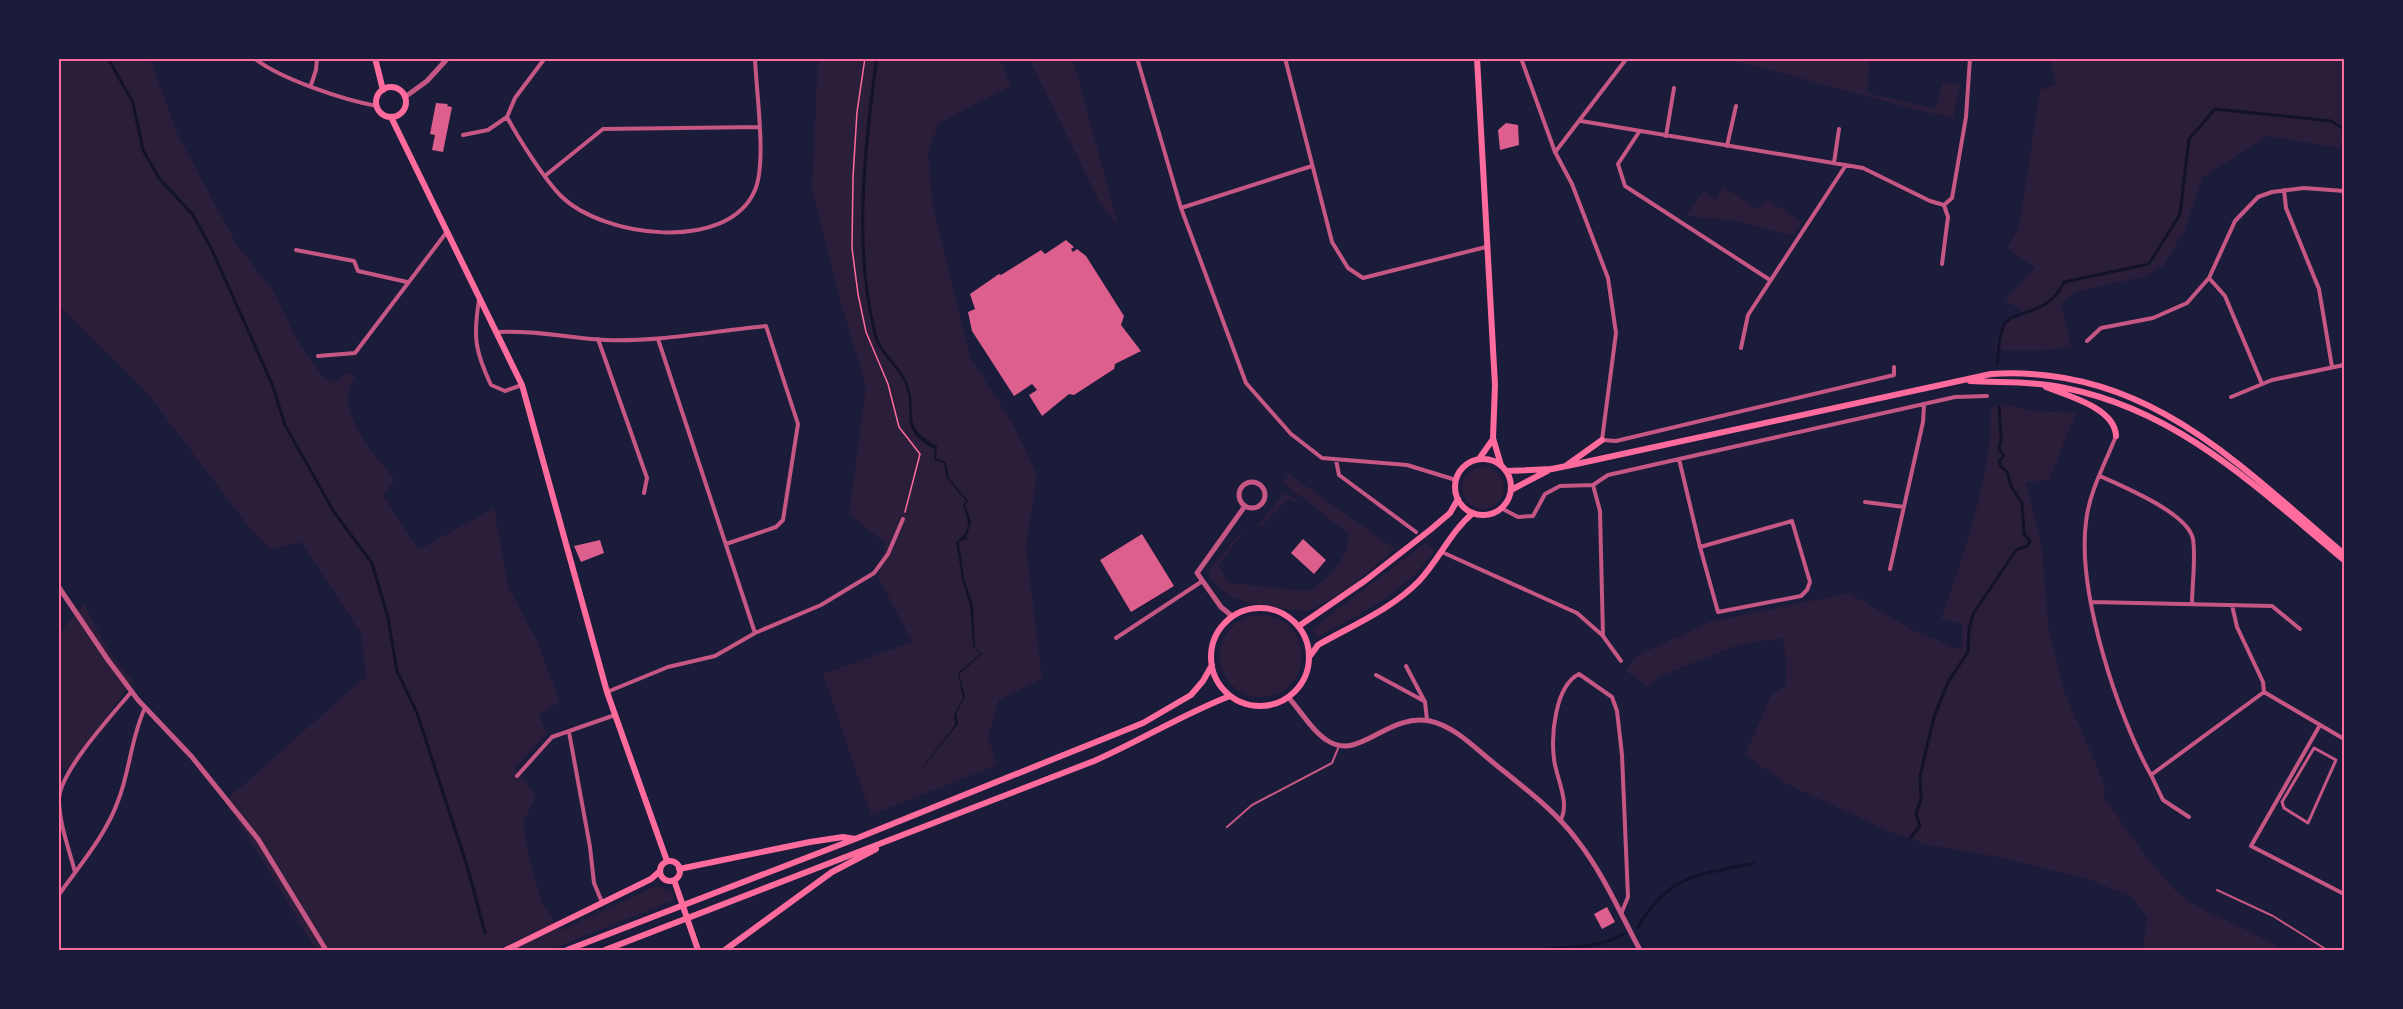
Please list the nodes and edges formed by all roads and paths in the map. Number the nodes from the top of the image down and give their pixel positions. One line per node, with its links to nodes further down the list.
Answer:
1 (254, 58): 14 (street)
2 (316, 58): 14 (street)
3 (375, 58): 16 (main road)
4 (448, 58): 17 (street)
5 (545, 58): 21 (street)
6 (755, 58): 23 (street)
7 (865, 58): 83 (path)
8 (1137, 58): 37 (street)
9 (1285, 58): 32 (street)
10 (1477, 58): 39 (main road)
11 (1521, 58): 29 (street)
12 (1627, 58): 22 (street)
13 (1970, 58): 36 (street)
14 (310, 85): 18 (street)
15 (1674, 88): 27 (street)
16 (383, 90): 17 (main road); 18 (main road)
17 (405, 97): 20 (main road)
18 (377, 106): 20 (main road)
19 (1736, 106): 28 (street)
20 (391, 117): 38 (main road)
21 (507, 117): 26 (street); 33 (street)
22 (1581, 121): 25 (street); 29 (street)
23 (758, 127): 33 (street); 33 (street)
24 (1839, 129): 30 (street)
25 (1639, 132): 27 (street); 43 (street)
26 (463, 135)
27 (1666, 136): 28 (street)
28 (1727, 146): 30 (street)
29 (1555, 152): 64 (street)
30 (1834, 164): 31 (street)
31 (1846, 165): 36 (street); 43 (street)
32 (1312, 166): 37 (street); 39 (street)
33 (546, 175)
34 (2284, 190): 35 (street); 42 (street); 54 (street)
35 (2344, 191)
36 (1944, 205): 41 (street)
37 (1181, 208): 67 (street)
38 (446, 233): 44 (street); 45 (main road)
39 (1486, 247): 63 (main road)
40 (296, 250): 44 (street)
41 (1942, 264)
42 (2210, 278): 49 (street); 57 (street)
43 (1770, 280): 50 (street)
44 (407, 282): 51 (street)
45 (480, 298): 46 (main road); 58 (street)
46 (497, 332): 47 (street); 58 (main road)
47 (598, 339): 48 (street); 76 (street)
48 (658, 339): 85 (street); 85 (street)
49 (2087, 341)
50 (1741, 348)
51 (318, 356)
52 (2344, 365): 54 (street)
53 (1894, 367): 64 (street)
54 (2332, 367): 57 (street)
55 (1963, 380): 56 (main road); 69 (main road); 88 (main road)
56 (2037, 383): 62 (main road); 89 (main road)
57 (2262, 384): 60 (street)
58 (522, 385): 108 (main road)
59 (1987, 396): 61 (street)
60 (2231, 397)
61 (1924, 405): 66 (street); 80 (street)
62 (2116, 436): 72 (street)
63 (1493, 438): 65 (main road); 68 (main road)
64 (1602, 440): 69 (main road)
65 (1479, 459): 68 (main road); 73 (main road)
66 (1679, 459): 74 (street); 86 (street)
67 (1336, 460): 73 (street); 84 (street)
68 (1501, 465): 71 (main road)
69 (1564, 467): 70 (main road)
70 (1551, 469): 71 (main road); 75 (main road)
71 (1506, 471): 75 (main road)
72 (2100, 476): 93 (street); 94 (street)
73 (1456, 480): 77 (main road)
74 (1593, 485): 81 (street); 100 (street)
75 (1511, 490): 81 (main road)
76 (644, 493)
77 (1458, 499): 82 (main road); 97 (main road)
78 (1865, 502): 80 (street)
79 (1245, 506): 79 (street); 91 (street)
80 (1904, 507): 90 (street)
81 (1501, 508): 82 (main road)
82 (1473, 513): 102 (main road)
83 (903, 519): 99 (street)
84 (1416, 532)
85 (726, 544): 99 (street)
86 (1700, 547): 86 (street)
87 (1444, 553): 100 (street)
88 (2344, 554)
89 (2344, 560)
90 (1890, 569)
91 (1201, 582): 96 (street); 101 (street)
92 (58, 586): 107 (street)
93 (2092, 602): 94 (street); 121 (street)
94 (2192, 604): 95 (street)
95 (2232, 605): 98 (street); 109 (street)
96 (1232, 616): 97 (main road); 104 (main road)
97 (1299, 626): 102 (main road)
98 (2300, 629)
99 (755, 633): 108 (street)
100 (1603, 636): 103 (street)
101 (1116, 638)
102 (1310, 656): 111 (main road)
103 (1621, 661)
104 (1212, 665): 110 (main road); 127 (main road)
105 (1406, 666): 112 (street)
106 (1376, 675): 112 (street)
107 (132, 691): 113 (street); 131 (street)
108 (607, 692): 114 (main road)
109 (2264, 692): 116 (street); 121 (street)
110 (1230, 696): 111 (main road); 126 (main road)
111 (1288, 697): 119 (street)
112 (1425, 702): 115 (street)
113 (145, 708): 131 (street); 138 (street)
114 (615, 715): 117 (street); 128 (main road)
115 (1427, 720): 119 (street); 124 (street)
116 (2320, 725): 118 (street); 134 (street)
117 (569, 732): 122 (street); 136 (street)
118 (2344, 739)
119 (1339, 746): 125 (lane)
120 (2336, 760): 120 (street)
121 (2151, 775): 123 (street)
122 (517, 776)
123 (2189, 817)
124 (1560, 821): 137 (street); 137 (street)
125 (1227, 827)
126 (902, 835): 141 (main road); 143 (main road)
127 (855, 839): 129 (main road); 140 (main road)
128 (667, 861): 129 (main road); 130 (main road)
129 (680, 869): 132 (main road)
130 (660, 871): 132 (main road); 136 (main road)
131 (75, 872): 135 (street)
132 (674, 880): 142 (main road)
133 (2217, 890): 145 (lane)
134 (2344, 894)
135 (58, 896)
136 (602, 902): 139 (main road)
137 (1621, 914): 144 (street)
138 (326, 951)
139 (506, 951)
140 (567, 951)
141 (605, 951)
142 (698, 951)
143 (725, 951)
144 (1640, 951)
145 (2327, 951)

